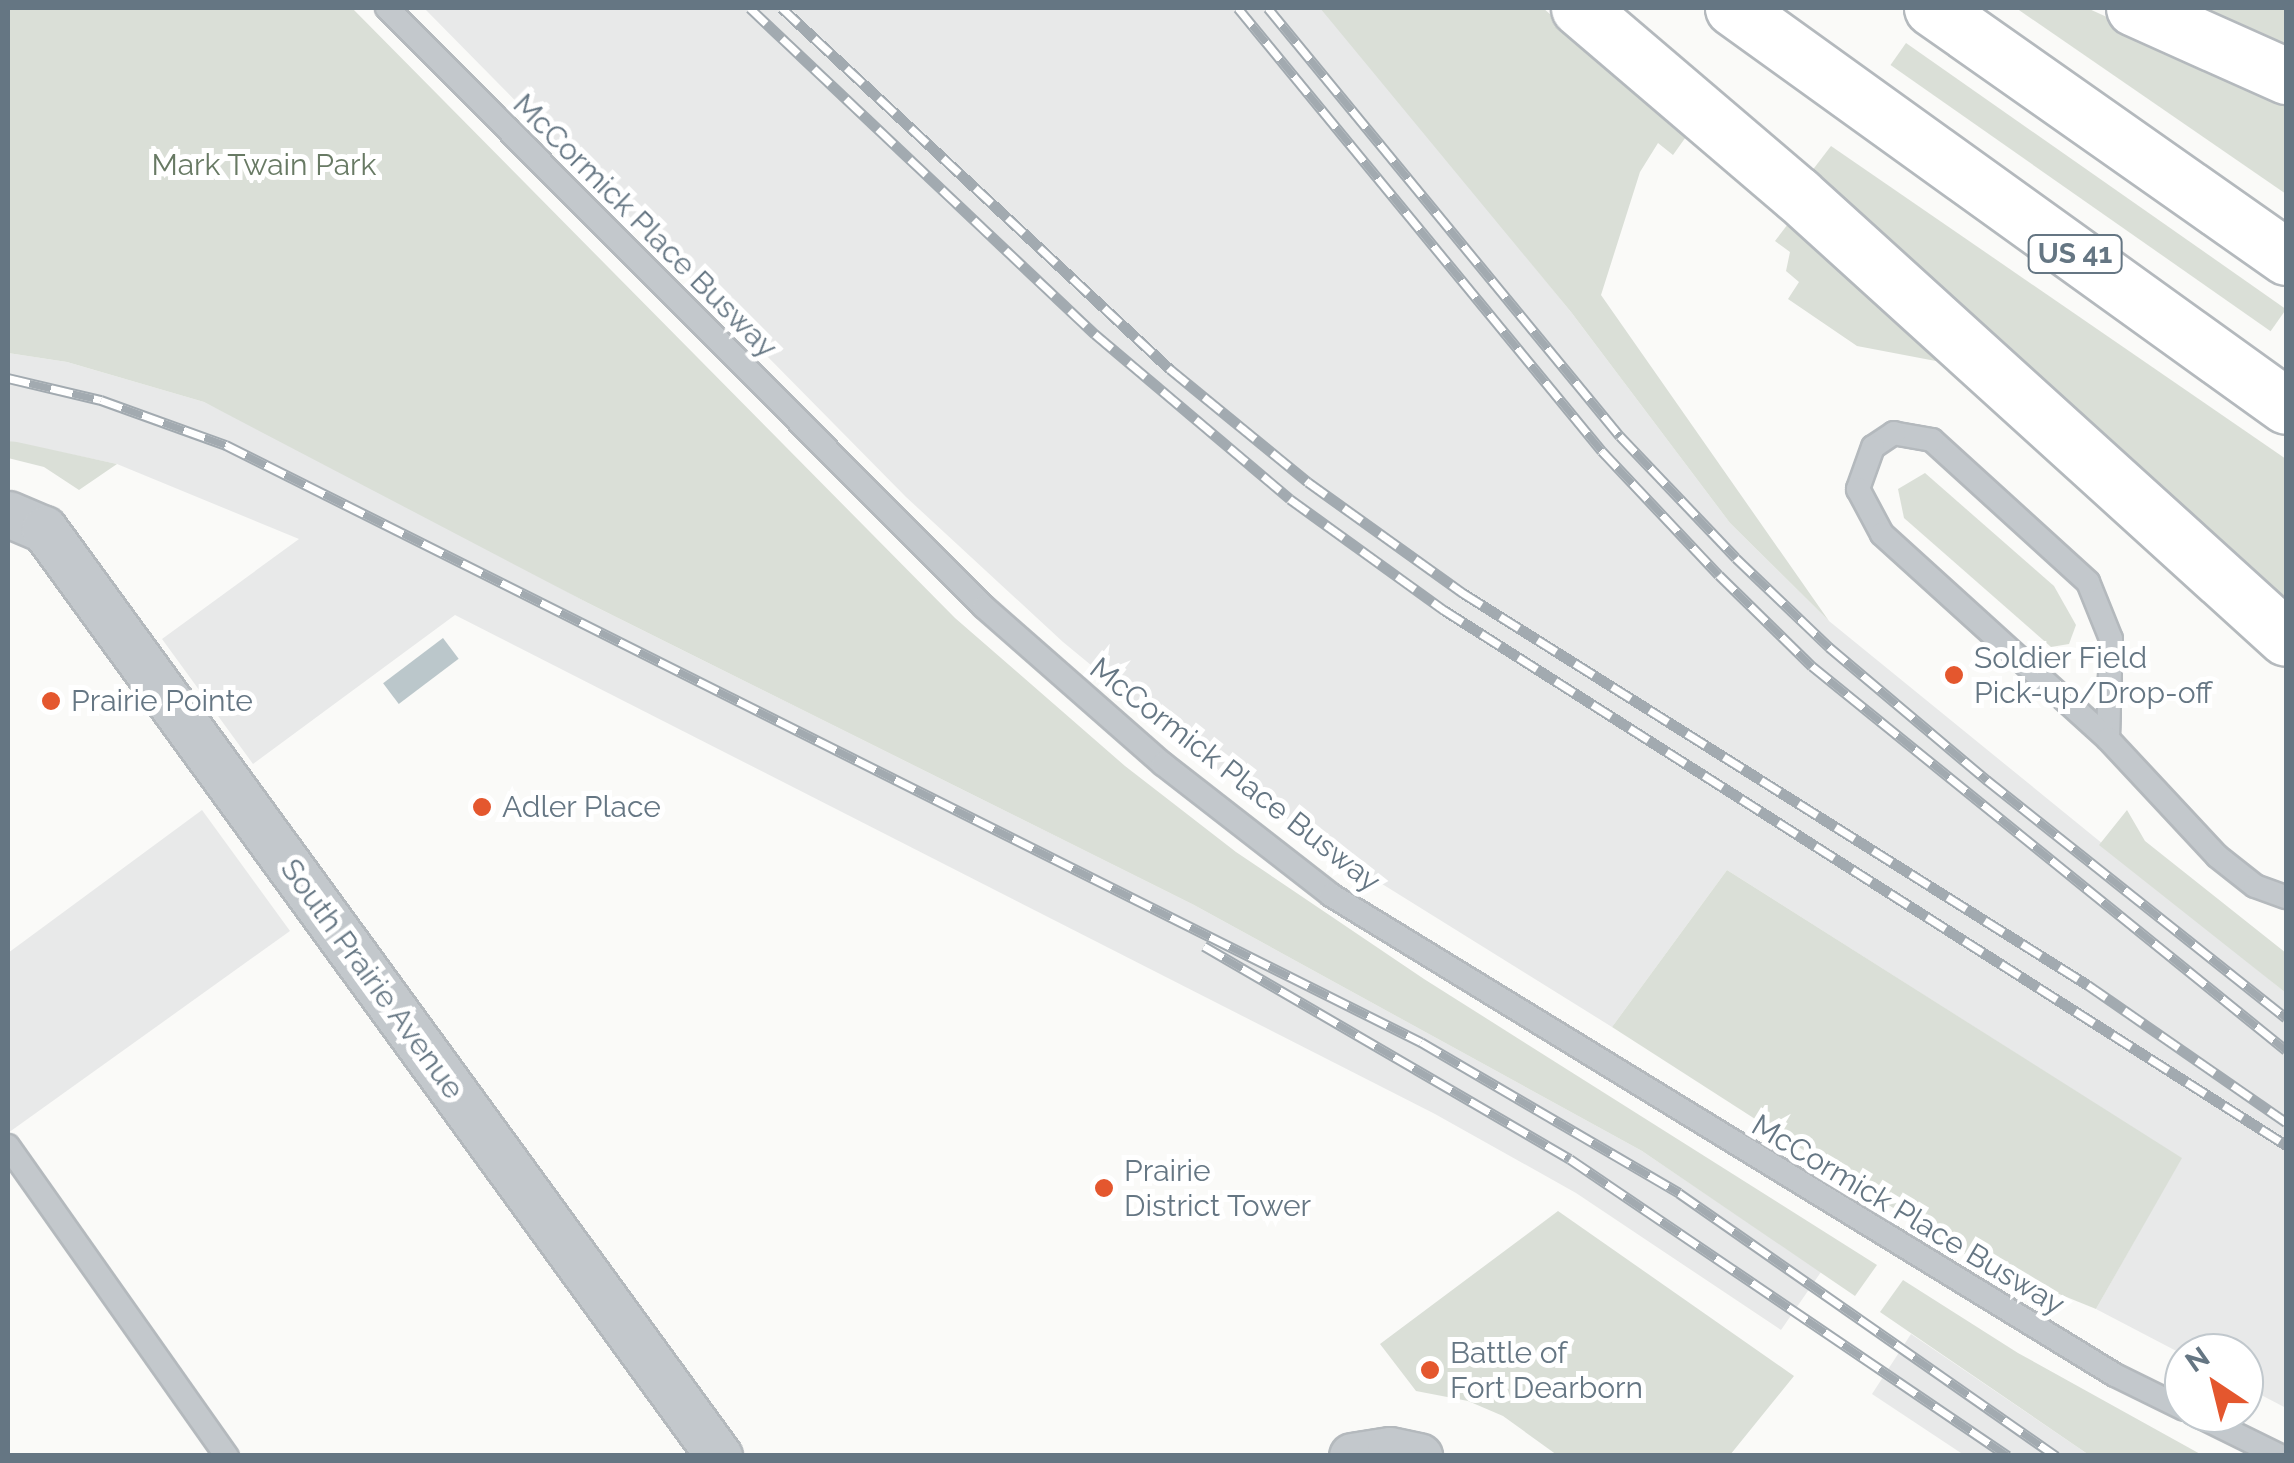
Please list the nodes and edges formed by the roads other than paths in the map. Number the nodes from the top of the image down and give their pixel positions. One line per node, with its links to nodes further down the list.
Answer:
1 (388, 8): 14 (lane, McCormick Place Busway)
2 (1579, 8): 10 (highway)
3 (1932, 8): 7 (highway)
4 (2134, 8): 6 (highway)
5 (1750, 20): 8 (highway, US 41)
6 (2286, 76)
7 (2286, 257)
8 (2286, 406)
9 (11, 513): 17 (street, South Prairie Avenue)
10 (2286, 638)
11 (2108, 739): 11 (lane); 12 (lane)
12 (2286, 897)
13 (8, 1146): 16 (lane)
14 (2164, 1399)
15 (2233, 1433): 18 (lane)
16 (227, 1456)
17 (719, 1456)
18 (2280, 1456)

